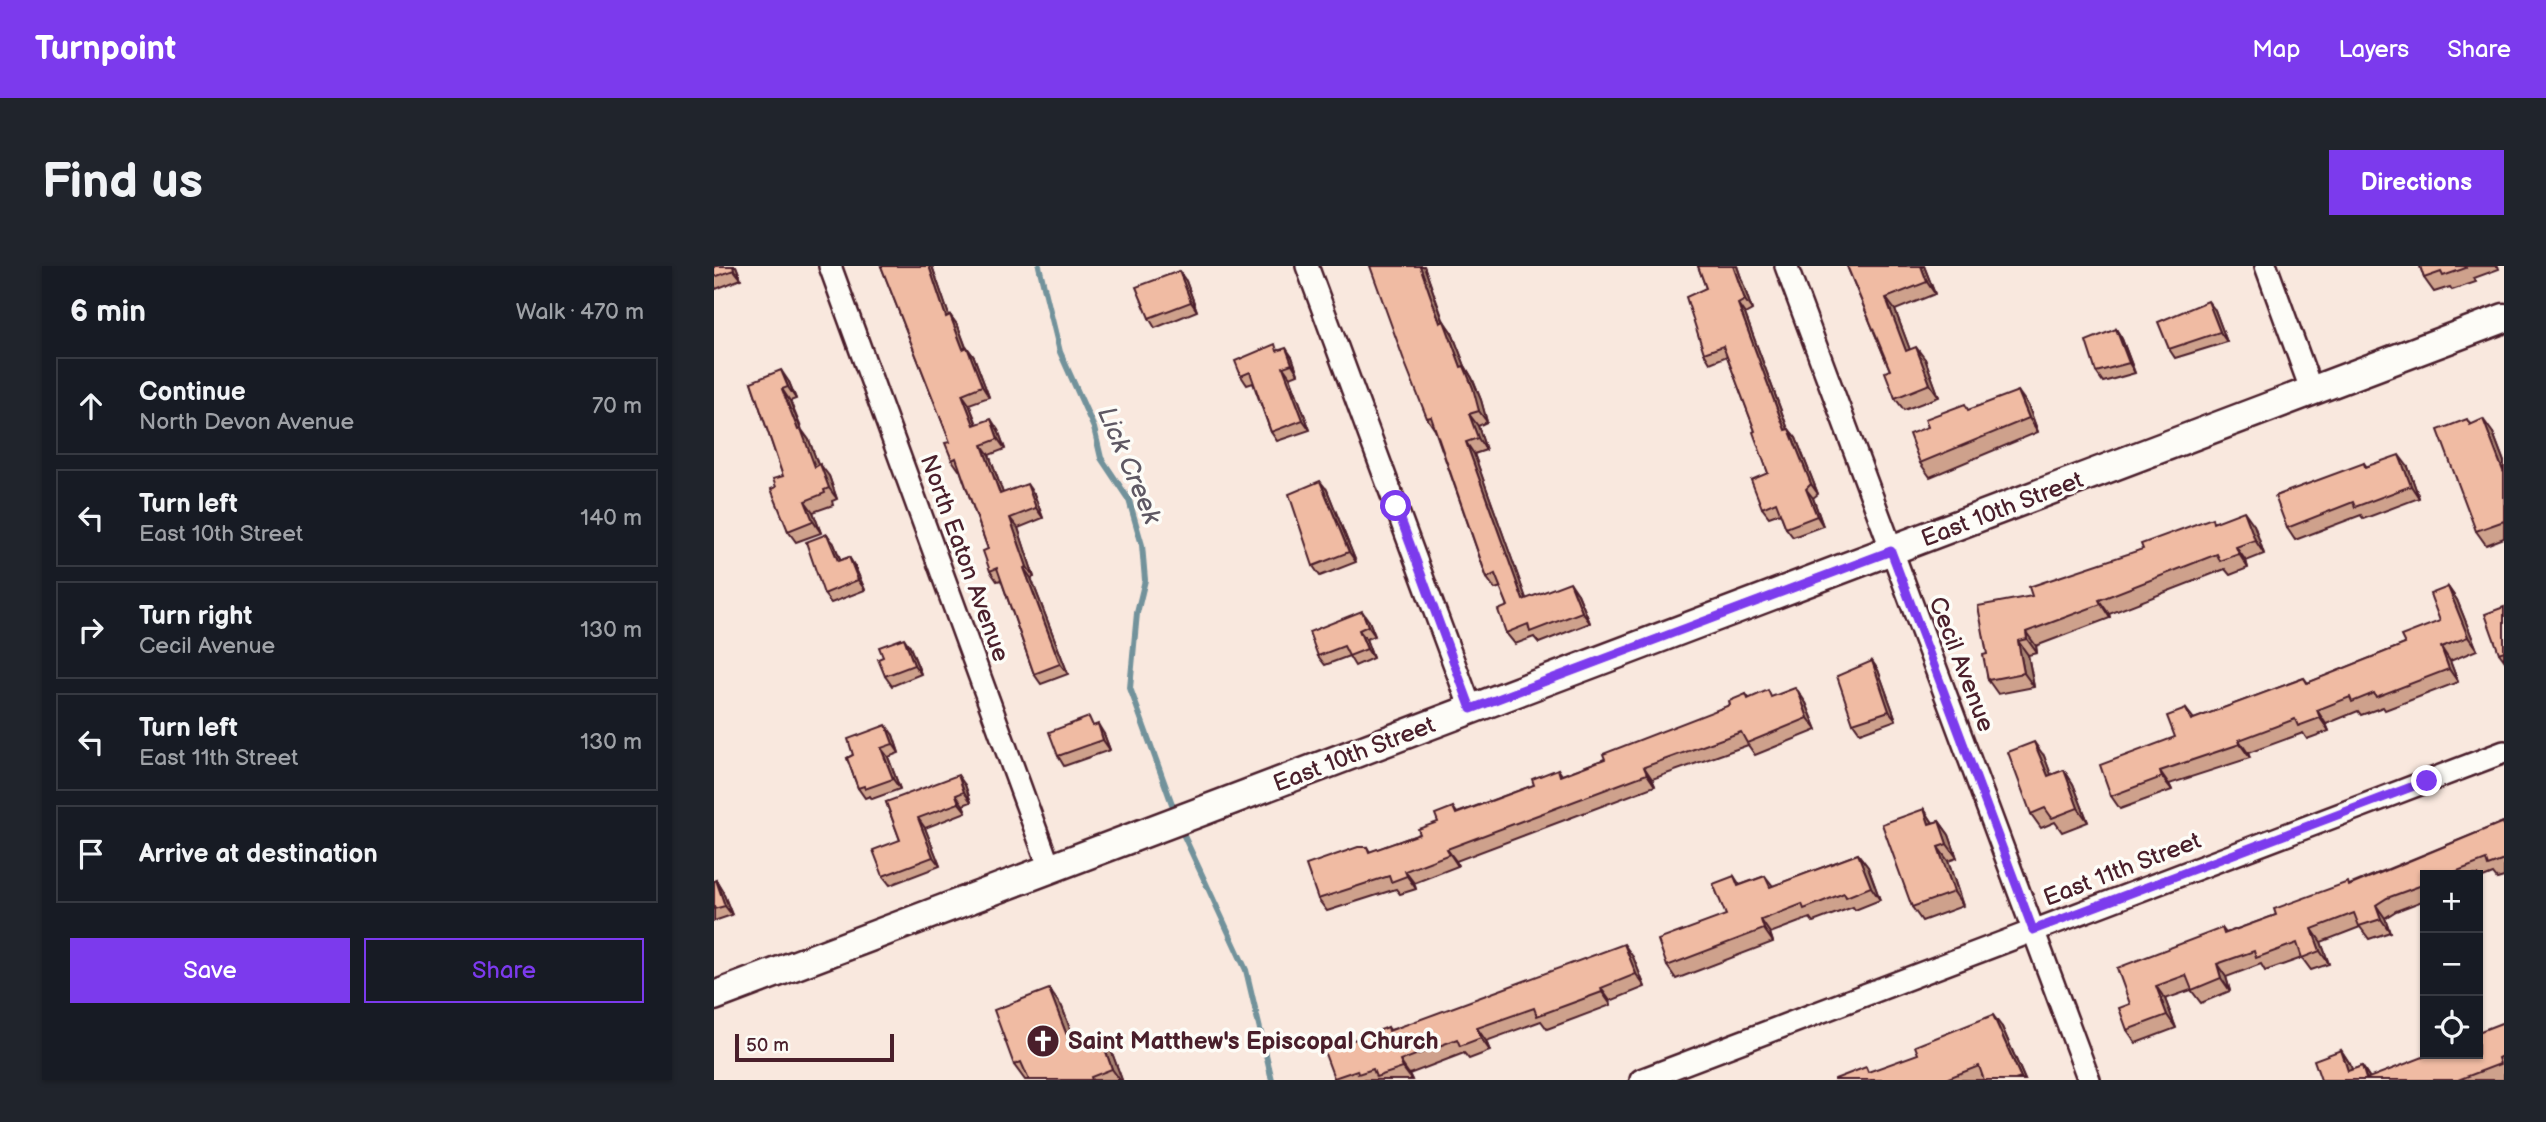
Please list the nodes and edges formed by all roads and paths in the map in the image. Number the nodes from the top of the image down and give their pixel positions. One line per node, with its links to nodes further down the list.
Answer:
1 (830, 266): 10 (street, North Eaton Avenue)
2 (1307, 266): 8 (street)
3 (1786, 266): 7 (street, Cecil Avenue)
4 (2266, 266): 6 (street)
5 (2504, 318): 6 (main road, East 10th Street)
6 (2312, 392): 7 (main road, East 10th Street)
7 (1891, 551): 8 (main road, East 10th Street); 11 (street, Cecil Avenue)
8 (1471, 709): 10 (main road, East 10th Street)
9 (2504, 752): 11 (street, East 11th Street)
10 (1051, 869): 12 (main road, East 10th Street)
11 (2033, 930): 13 (street, East 11th Street); 14 (street, Cecil Avenue)
12 (714, 996)
13 (1640, 1080)
14 (2090, 1080)

